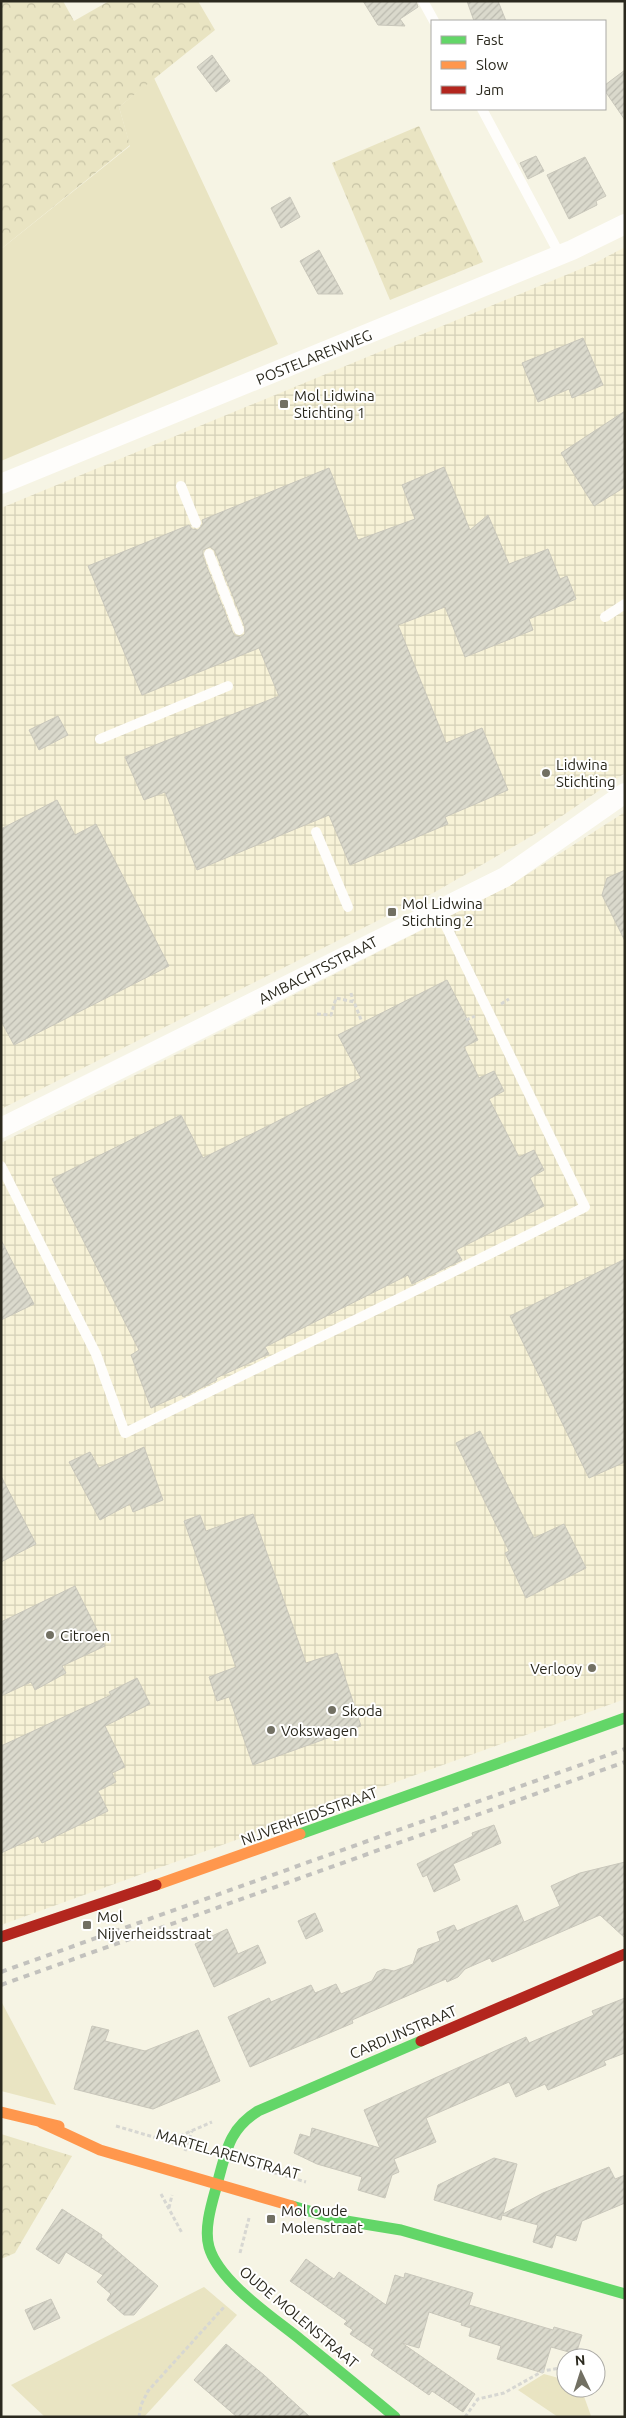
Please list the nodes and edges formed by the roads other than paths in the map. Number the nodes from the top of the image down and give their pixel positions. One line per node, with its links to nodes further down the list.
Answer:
1 (423, 1): 2 (lane)
2 (433, 20)
3 (483, 110): 5 (lane)
4 (625, 224): 5 (street, POSTELARENWEG)
5 (560, 255): 6 (street, POSTELARENWEG)
6 (1, 484)
7 (181, 486): 8 (lane)
8 (196, 523)
9 (209, 554): 12 (lane)
10 (625, 604): 11 (lane)
11 (605, 618)
12 (239, 630)
13 (228, 686): 14 (lane)
14 (100, 739)
15 (625, 793): 18 (street, AMBACHTSSTRAAT)
16 (316, 832): 17 (lane)
17 (348, 907)
18 (438, 910): 19 (street, AMBACHTSSTRAAT); 20 (lane)
19 (1, 1128)
20 (1, 1166)
21 (625, 1718): 22 (main road, NIJVERHEIDSSTRAAT)
22 (1, 1937)
23 (625, 1954): 28 (main road, CARDIJNSTRAAT)
24 (1, 2112): 25 (main road)
25 (42, 2123): 26 (main road); 29 (main road)
26 (89, 2132)
27 (207, 2163): 28 (main road, MARTELARENSTRAAT)
28 (228, 2169): 29 (main road, OUDE MOLENSTRAAT)
29 (218, 2184): 31 (main road); 33 (main road, OUDE MOLENSTRAAT)
30 (365, 2213): 31 (main road)
31 (401, 2230): 32 (main road)
32 (625, 2294)
33 (395, 2417)

